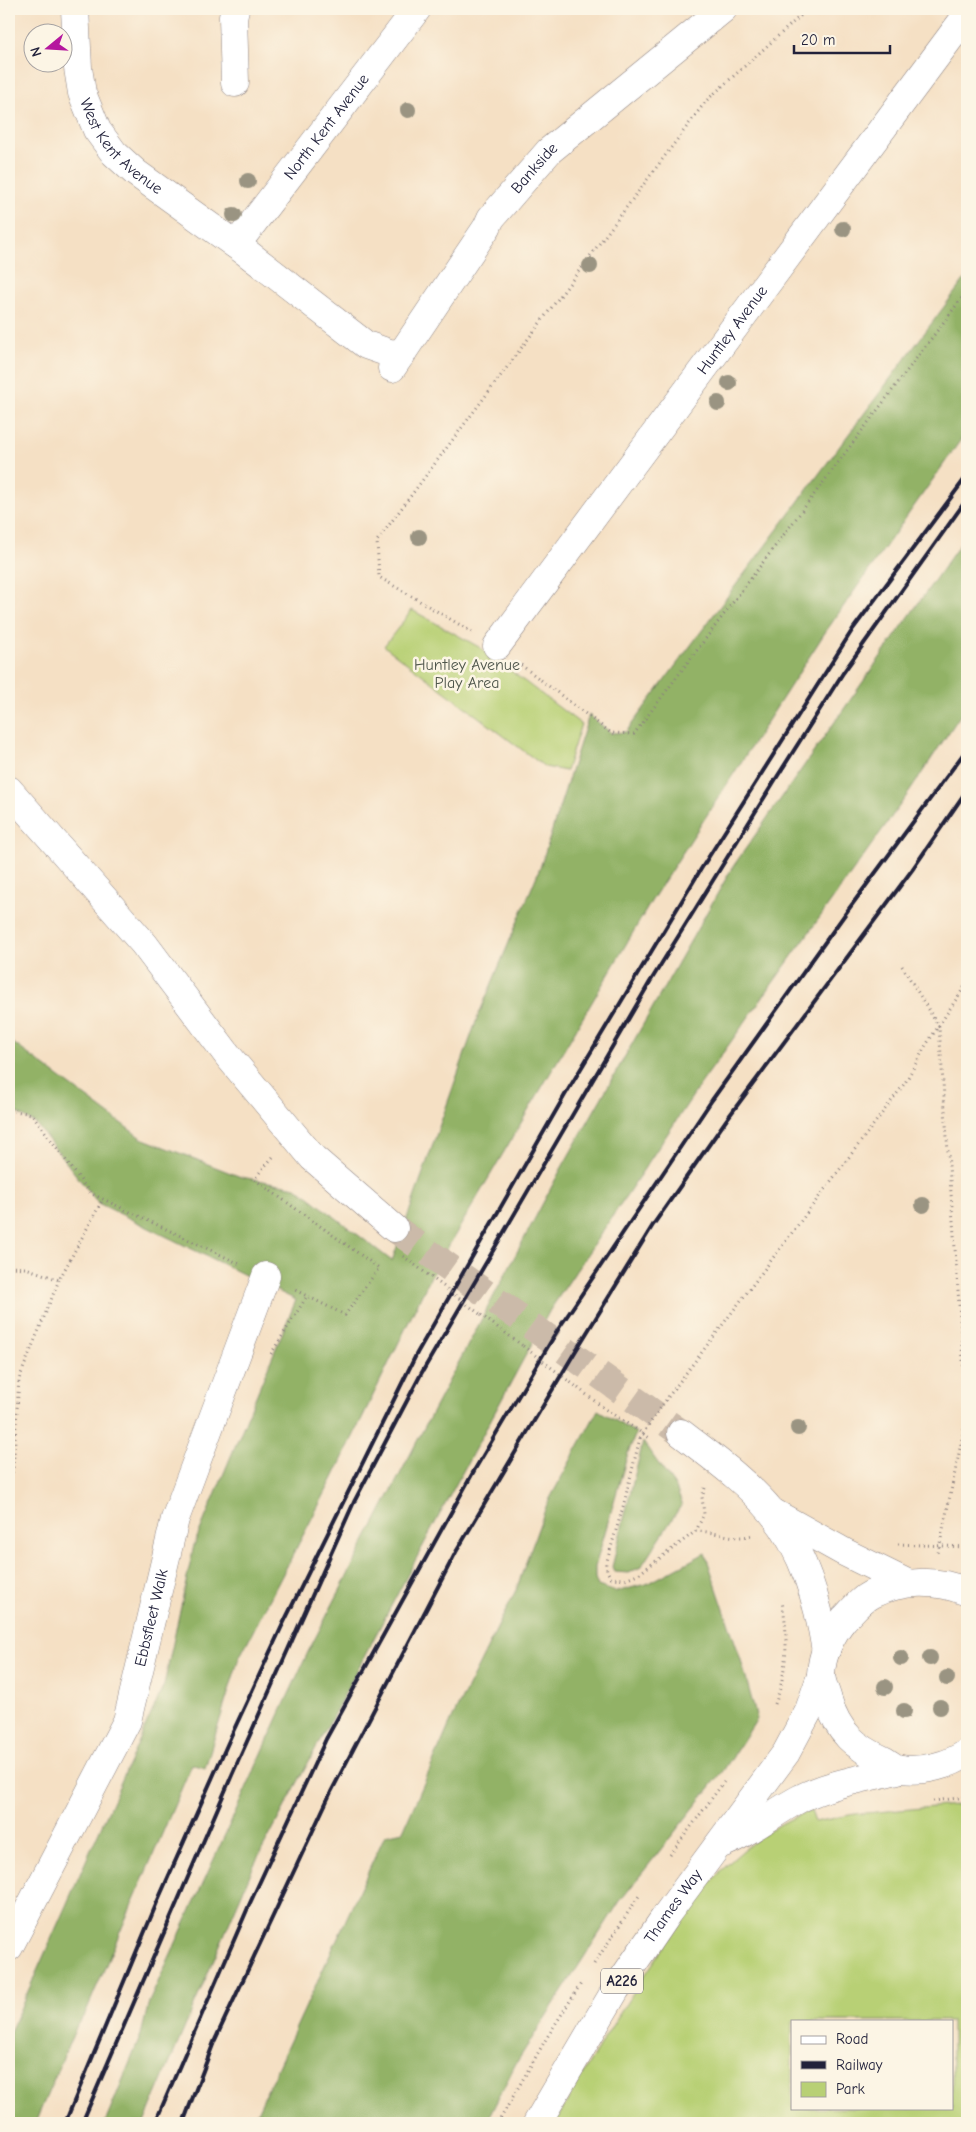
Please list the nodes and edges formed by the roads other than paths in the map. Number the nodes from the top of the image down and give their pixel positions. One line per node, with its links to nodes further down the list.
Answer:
1 (75, 9): 7 (street, West Kent Avenue)
2 (235, 9): 6 (street)
3 (417, 9): 7 (street, North Kent Avenue)
4 (723, 9): 8 (street, Bankside)
5 (967, 15): 9 (street, Huntley Avenue)
6 (235, 83)
7 (236, 245): 8 (street, West Kent Avenue)
8 (396, 361)
9 (497, 646)
10 (9, 790): 11 (street)
11 (397, 1240)
12 (266, 1276): 21 (street, Ebbsfleet Walk)
13 (681, 1433): 14 (street)
14 (763, 1520): 15 (street); 17 (street)
15 (919, 1583): 16 (street); 17 (street, Thames Way)
16 (967, 1592)
17 (823, 1664): 19 (street); 20 (street, Thames Way / A226)
18 (967, 1754): 19 (street, Thames Way)
19 (901, 1769): 20 (street, Thames Way / A226)
20 (719, 1846): 22 (street, Thames Way / A226)
21 (9, 1947)
22 (537, 2123)

